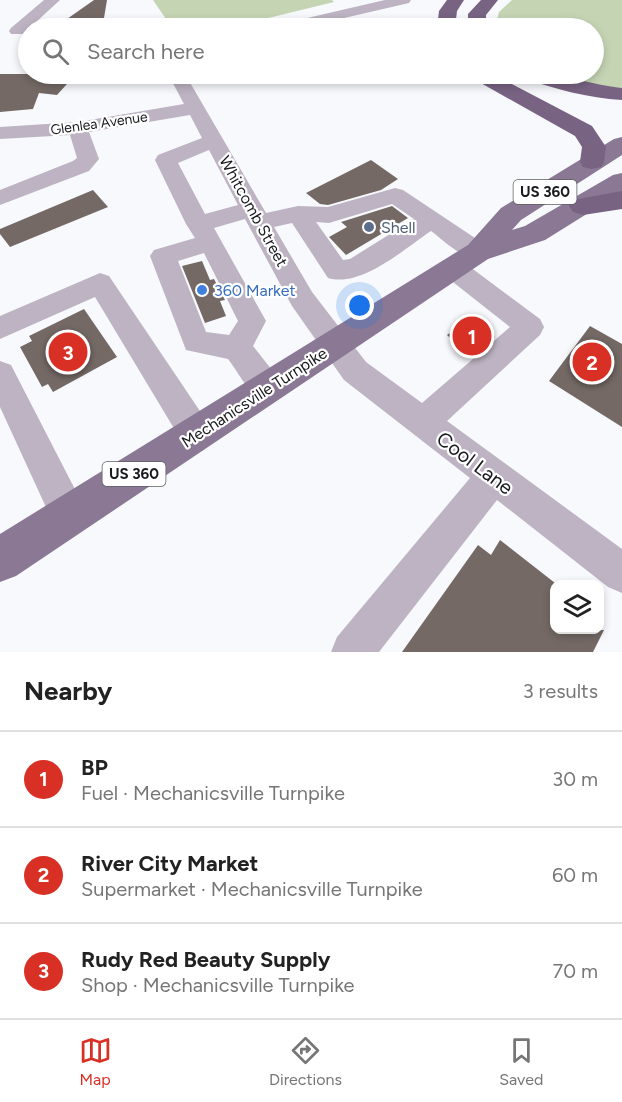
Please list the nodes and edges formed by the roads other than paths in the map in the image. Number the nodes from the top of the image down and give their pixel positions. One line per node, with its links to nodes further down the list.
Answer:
1 (53, 0): 5 (street)
2 (404, 0): 6 (street)
3 (456, 0): 7 (highway)
4 (490, 0): 8 (highway)
5 (36, 18)
6 (326, 18)
7 (447, 18)
8 (477, 18)
9 (0, 28): 10 (street)
10 (18, 31)
11 (183, 84): 15 (street, Whitcomb Street)
12 (497, 84): 20 (highway)
13 (561, 84): 14 (highway)
14 (622, 94)
15 (197, 108): 16 (street, Glenlea Avenue); 18 (street, Whitcomb Street)
16 (78, 128): 17 (street, Glenlea Avenue); 22 (street)
17 (0, 133)
18 (215, 140): 26 (street, Whitcomb Street); 28 (street)
19 (622, 144): 20 (main road, Mechanicsville Turnpike / US 360)
20 (592, 162): 29 (main road, Mechanicsville Turnpike / US 360)
21 (622, 181): 24 (main road, Mechanicsville Turnpike / US 360)
22 (0, 198)
23 (622, 200): 24 (highway)
24 (584, 206): 29 (main road, Mechanicsville Turnpike / US 360)
25 (298, 214): 26 (street); 27 (street); 27 (street)
26 (257, 216): 28 (street); 31 (street, Whitcomb Street)
27 (431, 220): 29 (street)
28 (204, 233): 32 (street); 32 (street)
29 (466, 260): 31 (main road, Mechanicsville Turnpike / US 360); 35 (street)
30 (0, 328): 36 (street)
31 (334, 346): 34 (main road, Mechanicsville Turnpike / US 360); 35 (street, Cool Lane)
32 (237, 348): 34 (street)
33 (0, 374): 38 (street)
34 (268, 388): 36 (main road, Mechanicsville Turnpike / US 360)
35 (422, 423): 37 (street, Cool Lane)
36 (196, 434): 38 (main road, Mechanicsville Turnpike / US 360)
37 (493, 477): 40 (street, Cool Lane); 41 (street)
38 (69, 516): 39 (main road, Mechanicsville Turnpike / US 360)
39 (0, 560)
40 (622, 573)
41 (352, 652)

